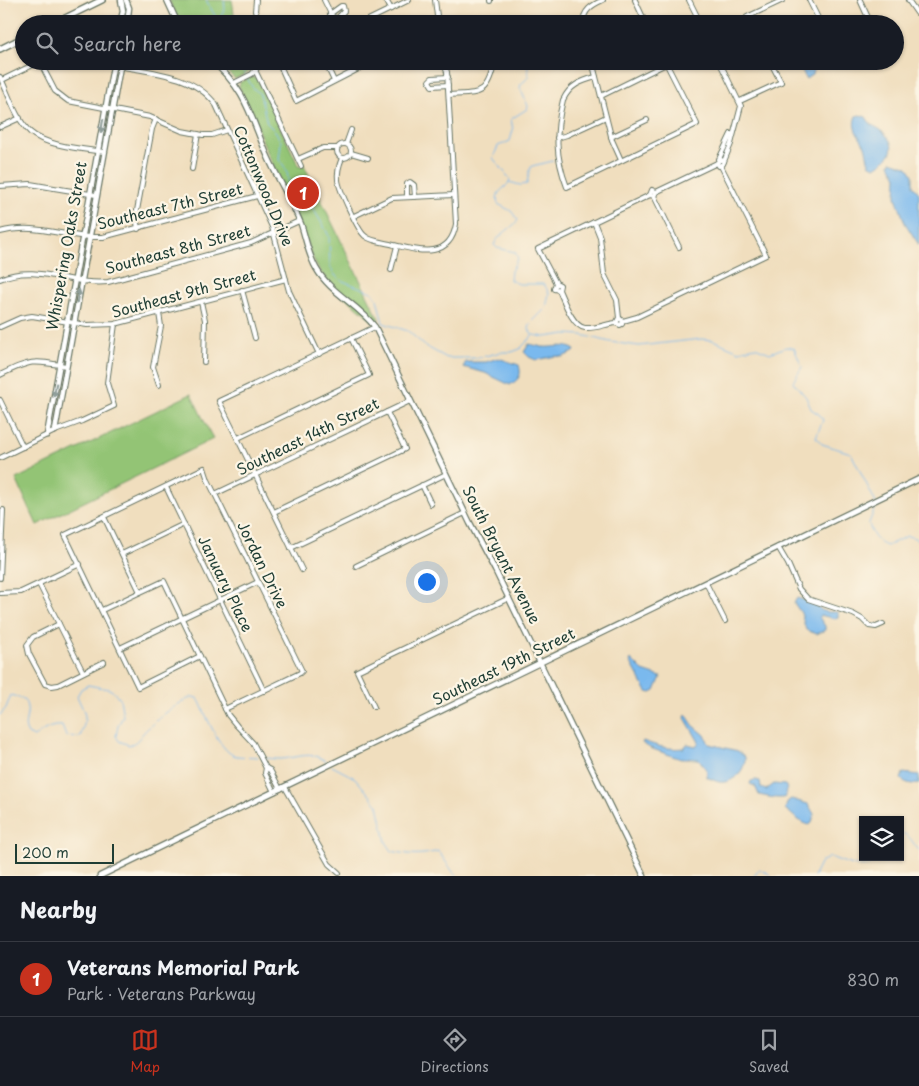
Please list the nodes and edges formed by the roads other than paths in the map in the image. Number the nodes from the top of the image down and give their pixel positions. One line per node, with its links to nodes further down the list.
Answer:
1 (102, 0): 20 (main road)
2 (121, 0): 21 (street)
3 (126, 0): 22 (street)
4 (167, 0): 23 (street)
5 (256, 0): 24 (street)
6 (324, 0): 19 (street)
7 (386, 0): 17 (street)
8 (409, 0): 17 (street)
9 (435, 0): 27 (street)
10 (603, 0): 28 (street)
11 (635, 0): 29 (street)
12 (689, 0): 30 (street)
13 (783, 0): 31 (street)
14 (809, 0): 32 (street)
15 (860, 0): 33 (street)
16 (908, 0): 18 (street)
17 (391, 9): 26 (street)
18 (918, 13)
19 (330, 14): 25 (street)
20 (71, 15)
21 (122, 15)
22 (128, 15)
23 (174, 15)
24 (256, 15)
25 (340, 15)
26 (378, 15)
27 (437, 15)
28 (585, 15)
29 (642, 15)
30 (696, 15)
31 (751, 15)
32 (816, 15)
33 (867, 15)
34 (15, 42): 35 (main road)
35 (0, 49)
36 (22, 70): 55 (street)
37 (45, 70): 62 (street)
38 (112, 70): 62 (street, Whispering Oaks Street)
39 (119, 70): 63 (street, Whispering Oaks Street)
40 (145, 70): 69 (street, Cottonwood Drive)
41 (221, 70): 57 (street, South Bryant Avenue)
42 (255, 70): 57 (street); 82 (street)
43 (282, 70): 56 (street)
44 (329, 70): 56 (street)
45 (356, 70): 56 (street)
46 (447, 70): 53 (street)
47 (493, 70): 59 (street)
48 (594, 70): 54 (street)
49 (652, 70): 60 (street)
50 (670, 70): 83 (street)
51 (724, 70): 61 (street)
52 (775, 70): 61 (street)
53 (448, 77): 58 (street); 58 (street)
54 (596, 77): 60 (street); 74 (street)
55 (1, 79): 65 (street)
56 (334, 81)
57 (234, 83): 97 (street, South Bryant Avenue)
58 (448, 85): 59 (street)
59 (449, 95): 92 (street)
60 (601, 96): 64 (street)
61 (740, 101): 71 (street)
62 (105, 108): 63 (street); 77 (street, Whispering Oaks Street, one-way to 77)
63 (112, 109): 66 (street); 78 (street, Whispering Oaks Street)
64 (606, 117): 73 (street); 74 (street)
65 (20, 118): 68 (street); 77 (street)
66 (156, 118): 72 (street); 99 (street)
67 (647, 120): 73 (street)
68 (0, 127)
69 (227, 130): 72 (street); 93 (street, Cottonwood Drive)
70 (351, 130): 75 (street)
71 (733, 132): 84 (street); 85 (street)
72 (198, 134): 87 (street)
73 (611, 137): 83 (street)
74 (557, 138): 83 (street)
75 (346, 144): 76 (street); 79 (street)
76 (337, 148): 80 (street); 82 (street)
77 (97, 151): 78 (street); 89 (street, Whispering Oaks Street)
78 (104, 152): 91 (street, Whispering Oaks Street)
79 (351, 153): 80 (street); 81 (street)
80 (342, 158): 96 (street)
81 (368, 158)
82 (298, 159): 86 (street)
83 (621, 160)
84 (718, 161): 85 (street); 90 (street)
85 (722, 164): 114 (street)
86 (302, 166)
87 (192, 169)
88 (0, 186): 89 (street)
89 (90, 194): 91 (street); 102 (street, Whispering Oaks Street)
90 (653, 194): 98 (street); 105 (street)
91 (96, 195): 103 (street, Whispering Oaks Street)
92 (454, 195): 94 (street); 104 (street)
93 (257, 196): 99 (street, Southeast 7th Street); 101 (street, Cottonwood Drive)
94 (415, 196): 95 (street); 95 (street)
95 (407, 197): 96 (street)
96 (354, 216): 104 (street)
97 (299, 221): 101 (street, Southeast 8th Street); 119 (street, South Bryant Avenue)
98 (594, 222): 114 (street); 114 (street)
99 (138, 229): 103 (street, Southeast 7th Street)
100 (0, 232): 102 (street, Southeast 7th Street)
101 (274, 232): 109 (street, Cottonwood Drive); 110 (street, Southeast 8th Street)
102 (82, 236): 103 (street, Southeast 7th Street); 108 (street, Whispering Oaks Street)
103 (88, 237): 110 (street, Whispering Oaks Street)
104 (397, 246): 106 (street)
105 (680, 247)
106 (391, 270)
107 (0, 279): 108 (street, Southeast 8th Street)
108 (74, 279): 110 (street, Southeast 8th Street); 115 (street, Whispering Oaks Street)
109 (286, 279): 111 (street, Southeast 9th Street); 122 (street, Cottonwood Drive)
110 (81, 280): 116 (street, Whispering Oaks Street, one-way to 110)
111 (242, 290): 112 (street, Southeast 9th Street); 120 (street)
112 (201, 302): 113 (street, Southeast 9th Street); 123 (street)
113 (159, 313): 117 (street, Southeast 9th Street); 127 (street)
114 (621, 320)
115 (67, 321): 116 (street, Southeast 9th Street); 118 (street, Southeast 9th Street); 124 (street, Whispering Oaks Street)
116 (73, 322): 117 (street, Southeast 9th Street); 125 (street, Whispering Oaks Street)
117 (115, 324): 131 (street)
118 (0, 327)
119 (375, 327): 121 (street); 129 (street, South Bryant Avenue)
120 (255, 338)
121 (351, 338): 122 (street); 133 (street)
122 (319, 354): 133 (street)
123 (204, 362)
124 (59, 364): 125 (street); 126 (street); 132 (street, Whispering Oaks Street, one-way to 132)
125 (66, 366): 131 (street, Whispering Oaks Street)
126 (0, 375)
127 (159, 384)
128 (0, 400): 134 (street)
129 (410, 401): 130 (street, Southeast 14th Street); 136 (street, South Bryant Avenue)
130 (386, 412): 137 (street, Southeast 14th Street); 144 (street)
131 (55, 431): 132 (street)
132 (47, 435): 134 (street)
133 (238, 438): 137 (street)
134 (23, 447): 135 (street)
135 (0, 458)
136 (446, 474): 139 (street); 145 (street, South Bryant Avenue)
137 (256, 475): 141 (street, Southeast 14th Street); 144 (street)
138 (919, 479): 149 (street, Southeast 19th Street)
139 (422, 485): 142 (street); 148 (street)
140 (166, 487): 141 (street, Jordan Drive); 146 (street); 147 (street, January Place)
141 (215, 494): 155 (street, Jordan Drive)
142 (431, 504)
143 (3, 510): 154 (street)
144 (274, 512): 148 (street)
145 (465, 513): 152 (street); 160 (street, South Bryant Avenue)
146 (104, 517): 150 (street); 151 (street)
147 (184, 524): 150 (street); 161 (street, January Place)
148 (291, 548): 153 (street)
149 (778, 548): 156 (street, Southeast 19th Street); 166 (street)
150 (122, 554): 158 (street)
151 (80, 564): 157 (street); 162 (street)
152 (356, 566)
153 (302, 570)
154 (0, 578)
155 (258, 582): 161 (street); 172 (street, Jordan Drive)
156 (706, 583): 164 (street); 170 (street, Southeast 19th Street)
157 (39, 584): 159 (street); 165 (street)
158 (140, 592): 162 (street); 163 (street)
159 (0, 593)
160 (509, 598): 170 (street, South Bryant Avenue); 173 (street)
161 (220, 600): 163 (street); 172 (street, January Place)
162 (102, 610): 167 (street)
163 (182, 619): 167 (street); 168 (street)
164 (724, 621)
165 (59, 624): 171 (street); 171 (street)
166 (883, 624)
167 (120, 648): 168 (street)
168 (200, 656): 174 (street)
169 (104, 662): 171 (street)
170 (540, 663): 176 (street, Southeast 19th Street); 181 (street, South Bryant Avenue)
171 (83, 672)
172 (264, 690): 174 (street)
173 (374, 708)
174 (225, 709): 175 (street)
175 (266, 768): 177 (street); 178 (street)
176 (285, 787): 177 (street, Southeast 19th Street); 179 (street)
177 (280, 789): 178 (street, Southeast 19th Street)
178 (274, 792): 180 (street, Southeast 19th Street)
179 (339, 873)
180 (100, 876)
181 (644, 876)

